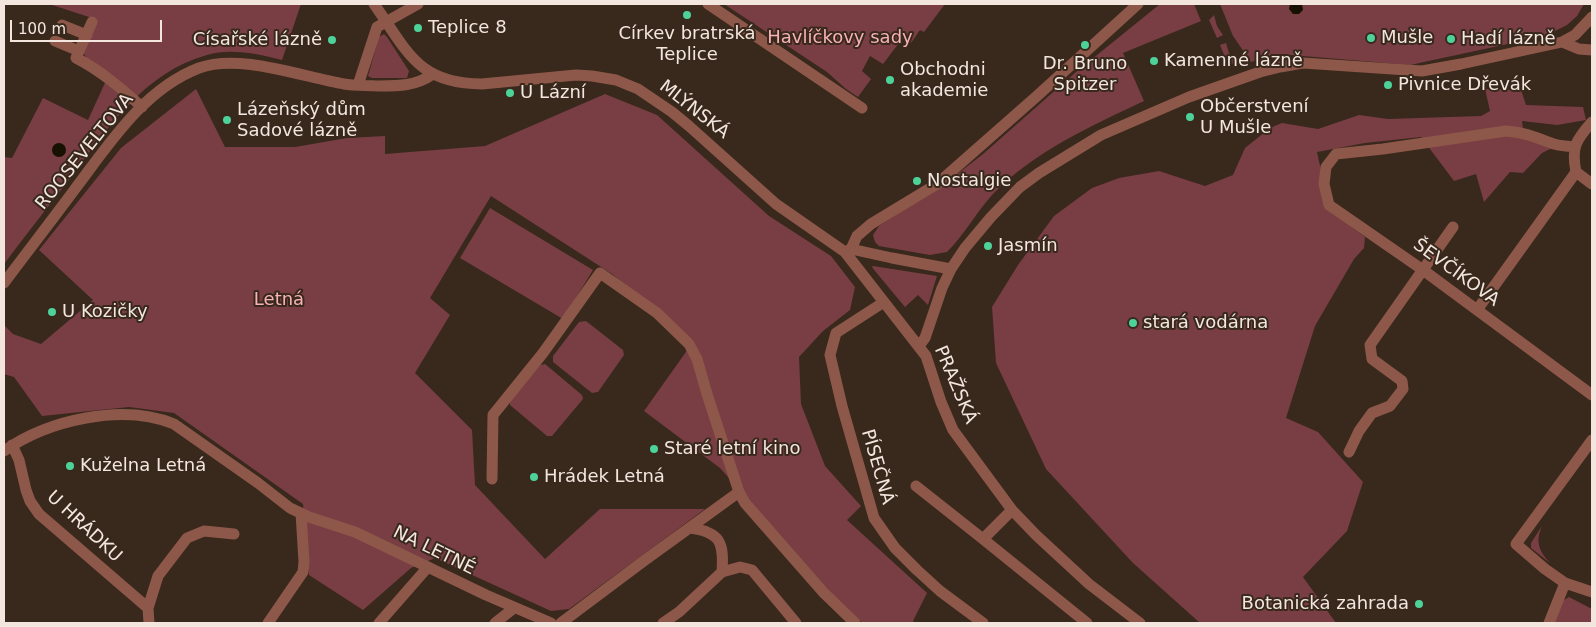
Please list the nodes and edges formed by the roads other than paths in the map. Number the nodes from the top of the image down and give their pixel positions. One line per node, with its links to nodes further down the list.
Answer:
1 (374, 4): 7 (street, MLÝNSKÁ)
2 (418, 4): 7 (street)
3 (708, 4): 17 (street)
4 (1137, 5): 23 (street)
5 (1592, 17): 11 (street)
6 (92, 22): 9 (street)
7 (388, 23): 14 (street, MLÝNSKÁ); 15 (street)
8 (62, 25): 9 (street)
9 (87, 35): 13 (street)
10 (55, 41): 13 (street)
11 (1562, 42): 12 (street); 24 (street)
12 (1592, 50)
13 (79, 51): 16 (street)
14 (433, 74): 15 (street, ROOSEVELTOVA); 23 (street, MLÝNSKÁ)
15 (358, 85): 16 (street, ROOSEVELTOVA)
16 (142, 107): 26 (street, ROOSEVELTOVA)
17 (862, 108)
18 (1592, 122): 19 (street)
19 (1574, 148): 20 (street); 25 (street, ŠEVČÍKOVA)
20 (1576, 172): 21 (street); 28 (street)
21 (1592, 184)
22 (1453, 227): 25 (street)
23 (848, 250): 24 (street); 27 (street, PRAŽSKÁ)
24 (951, 269): 29 (street)
25 (1423, 270): 28 (street, ŠEVČÍKOVA); 33 (street)
26 (4, 283)
27 (884, 302): 29 (street, PRAŽSKÁ); 57 (street, PÍSEČNÁ)
28 (1477, 310): 30 (street, ŠEVČÍKOVA)
29 (919, 346): 37 (street, PRAŽSKÁ)
30 (1592, 395)
31 (1592, 440): 44 (street)
32 (8, 448): 38 (street, NA LETNÉ); 46 (street, U HRÁDKU)
33 (1349, 452)
34 (492, 479): 36 (street)
35 (916, 486): 41 (street)
36 (739, 492): 39 (street); 56 (street)
37 (1012, 510): 41 (street); 59 (street, PRAŽSKÁ)
38 (301, 513): 42 (street, NA LETNÉ); 49 (street)
39 (690, 528): 43 (street); 53 (street)
40 (234, 534): 46 (street)
41 (983, 539): 58 (street)
42 (428, 567): 47 (street, NA LETNÉ); 50 (street)
43 (722, 572): 54 (street); 55 (street)
44 (1565, 583): 45 (street); 60 (street)
45 (1592, 592)
46 (148, 608): 48 (street)
47 (514, 608): 51 (street); 52 (street, NA LETNÉ)
48 (149, 623)
49 (268, 623)
50 (379, 623)
51 (495, 623)
52 (551, 623)
53 (561, 623)
54 (663, 623)
55 (796, 623)
56 (855, 623)
57 (983, 623)
58 (1086, 623)
59 (1140, 623)
60 (1549, 623)

